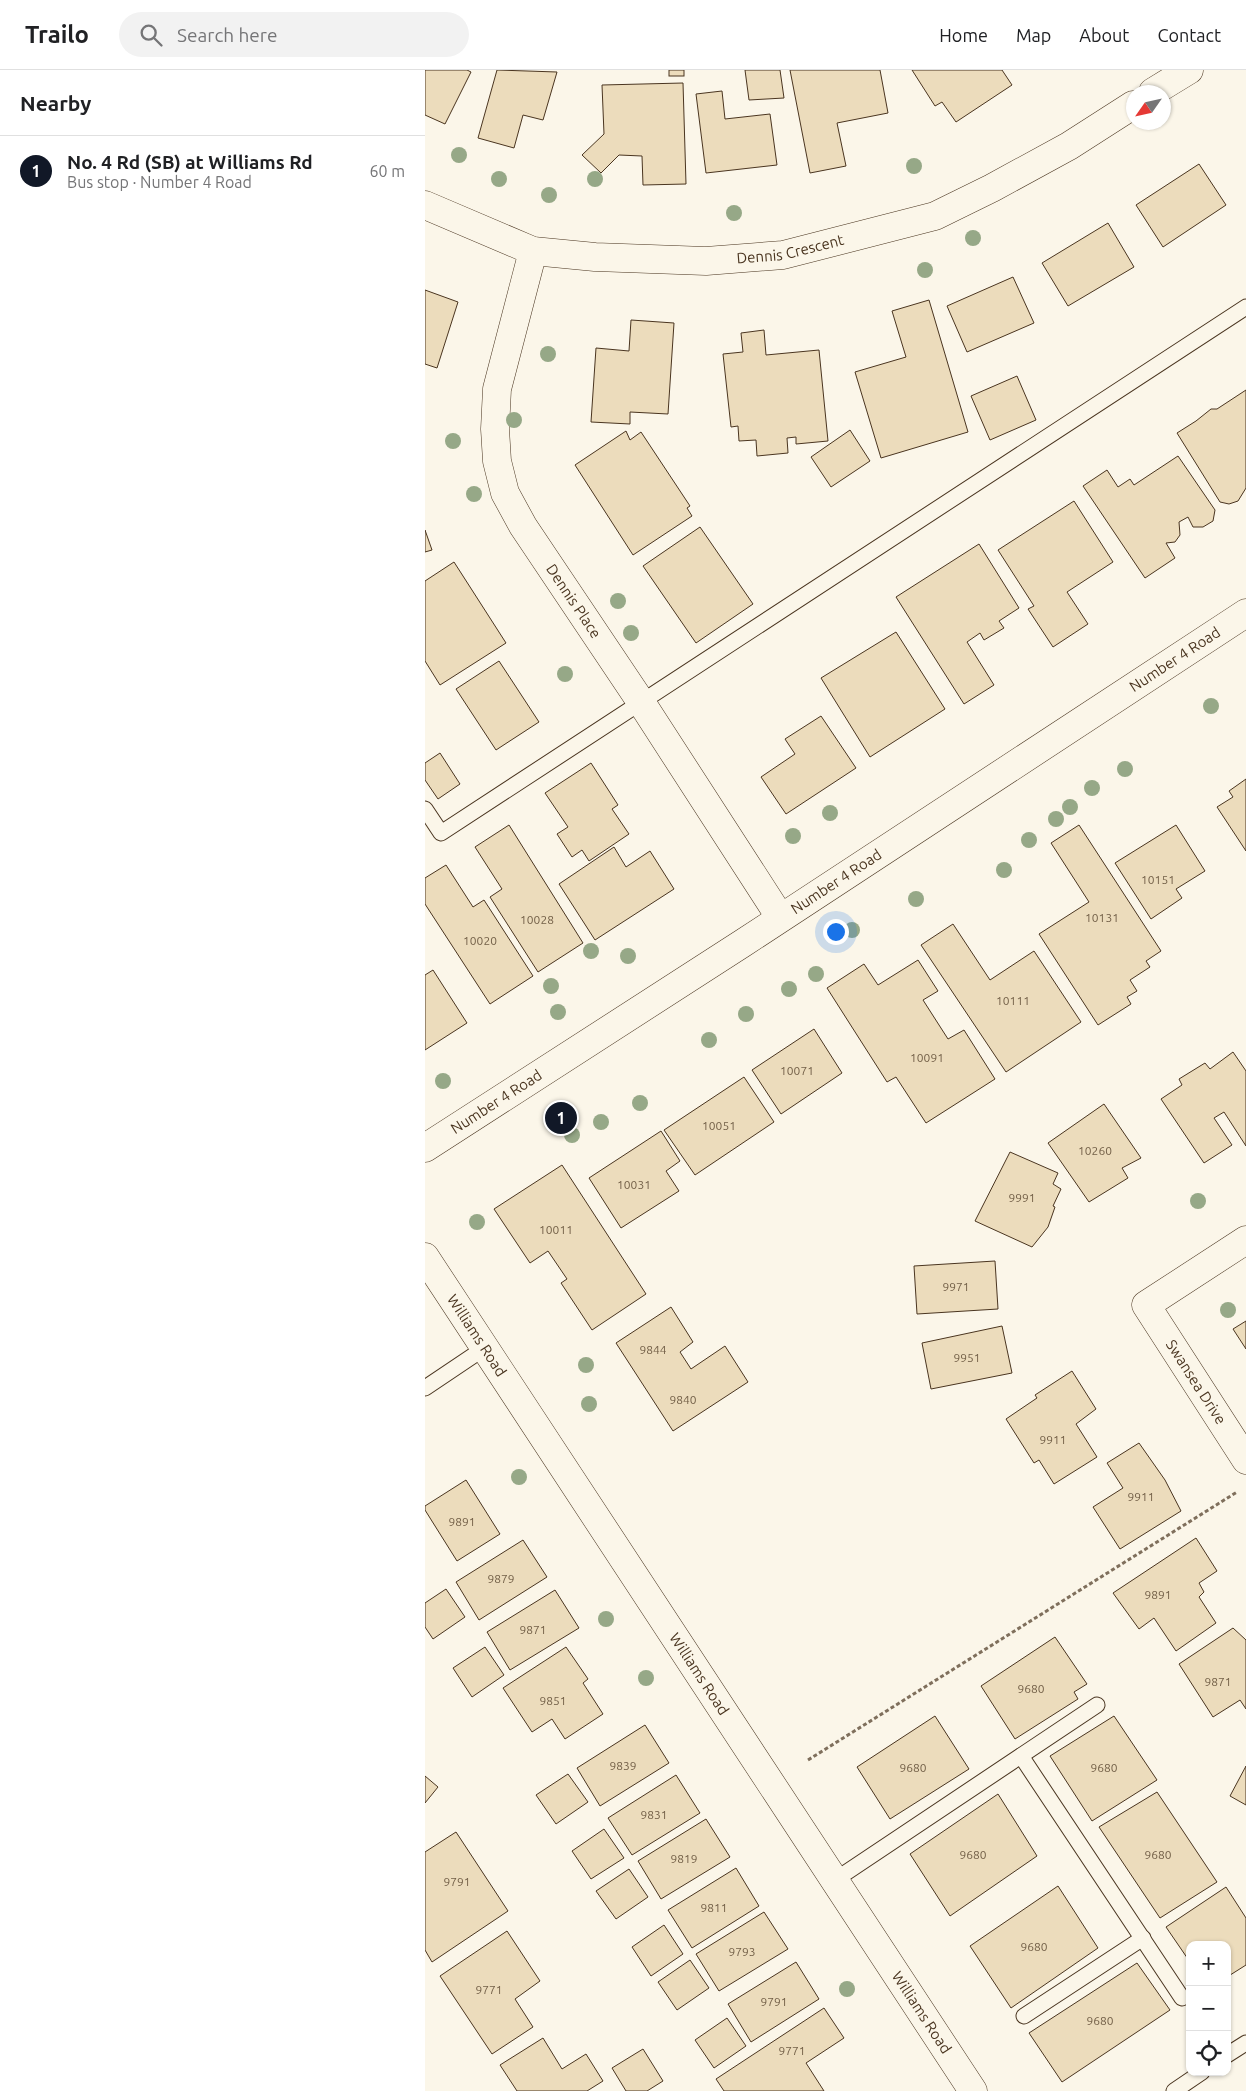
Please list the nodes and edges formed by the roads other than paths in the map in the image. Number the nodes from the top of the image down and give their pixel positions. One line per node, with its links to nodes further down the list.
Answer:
1 (1189, 70): 2 (street)
2 (1164, 85)
3 (1126, 109): 5 (street, Dennis Crescent)
4 (425, 205): 5 (street, Dennis Crescent)
5 (533, 251): 8 (street, Dennis Place)
6 (1246, 308): 8 (lane)
7 (1246, 613): 10 (street, Number 4 Road)
8 (641, 702): 9 (lane); 10 (street, Dennis Place)
9 (425, 809)
10 (780, 917): 11 (street, Number 4 Road)
11 (425, 1148)
12 (1246, 1240): 16 (street, Swansea Drive)
13 (425, 1256): 14 (street, Williams Road)
14 (485, 1347): 15 (lane); 19 (street, Williams Road)
15 (425, 1388)
16 (1246, 1460)
17 (1097, 1706): 18 (lane)
18 (1021, 1756): 19 (lane); 20 (lane)
19 (835, 1880): 26 (street, Williams Road)
20 (1143, 1938): 21 (lane); 22 (lane)
21 (1182, 1998)
22 (1024, 2016)
23 (1246, 2043): 24 (lane)
24 (1231, 2052)
25 (1196, 2076): 27 (lane)
26 (973, 2091)
27 (1174, 2091)

